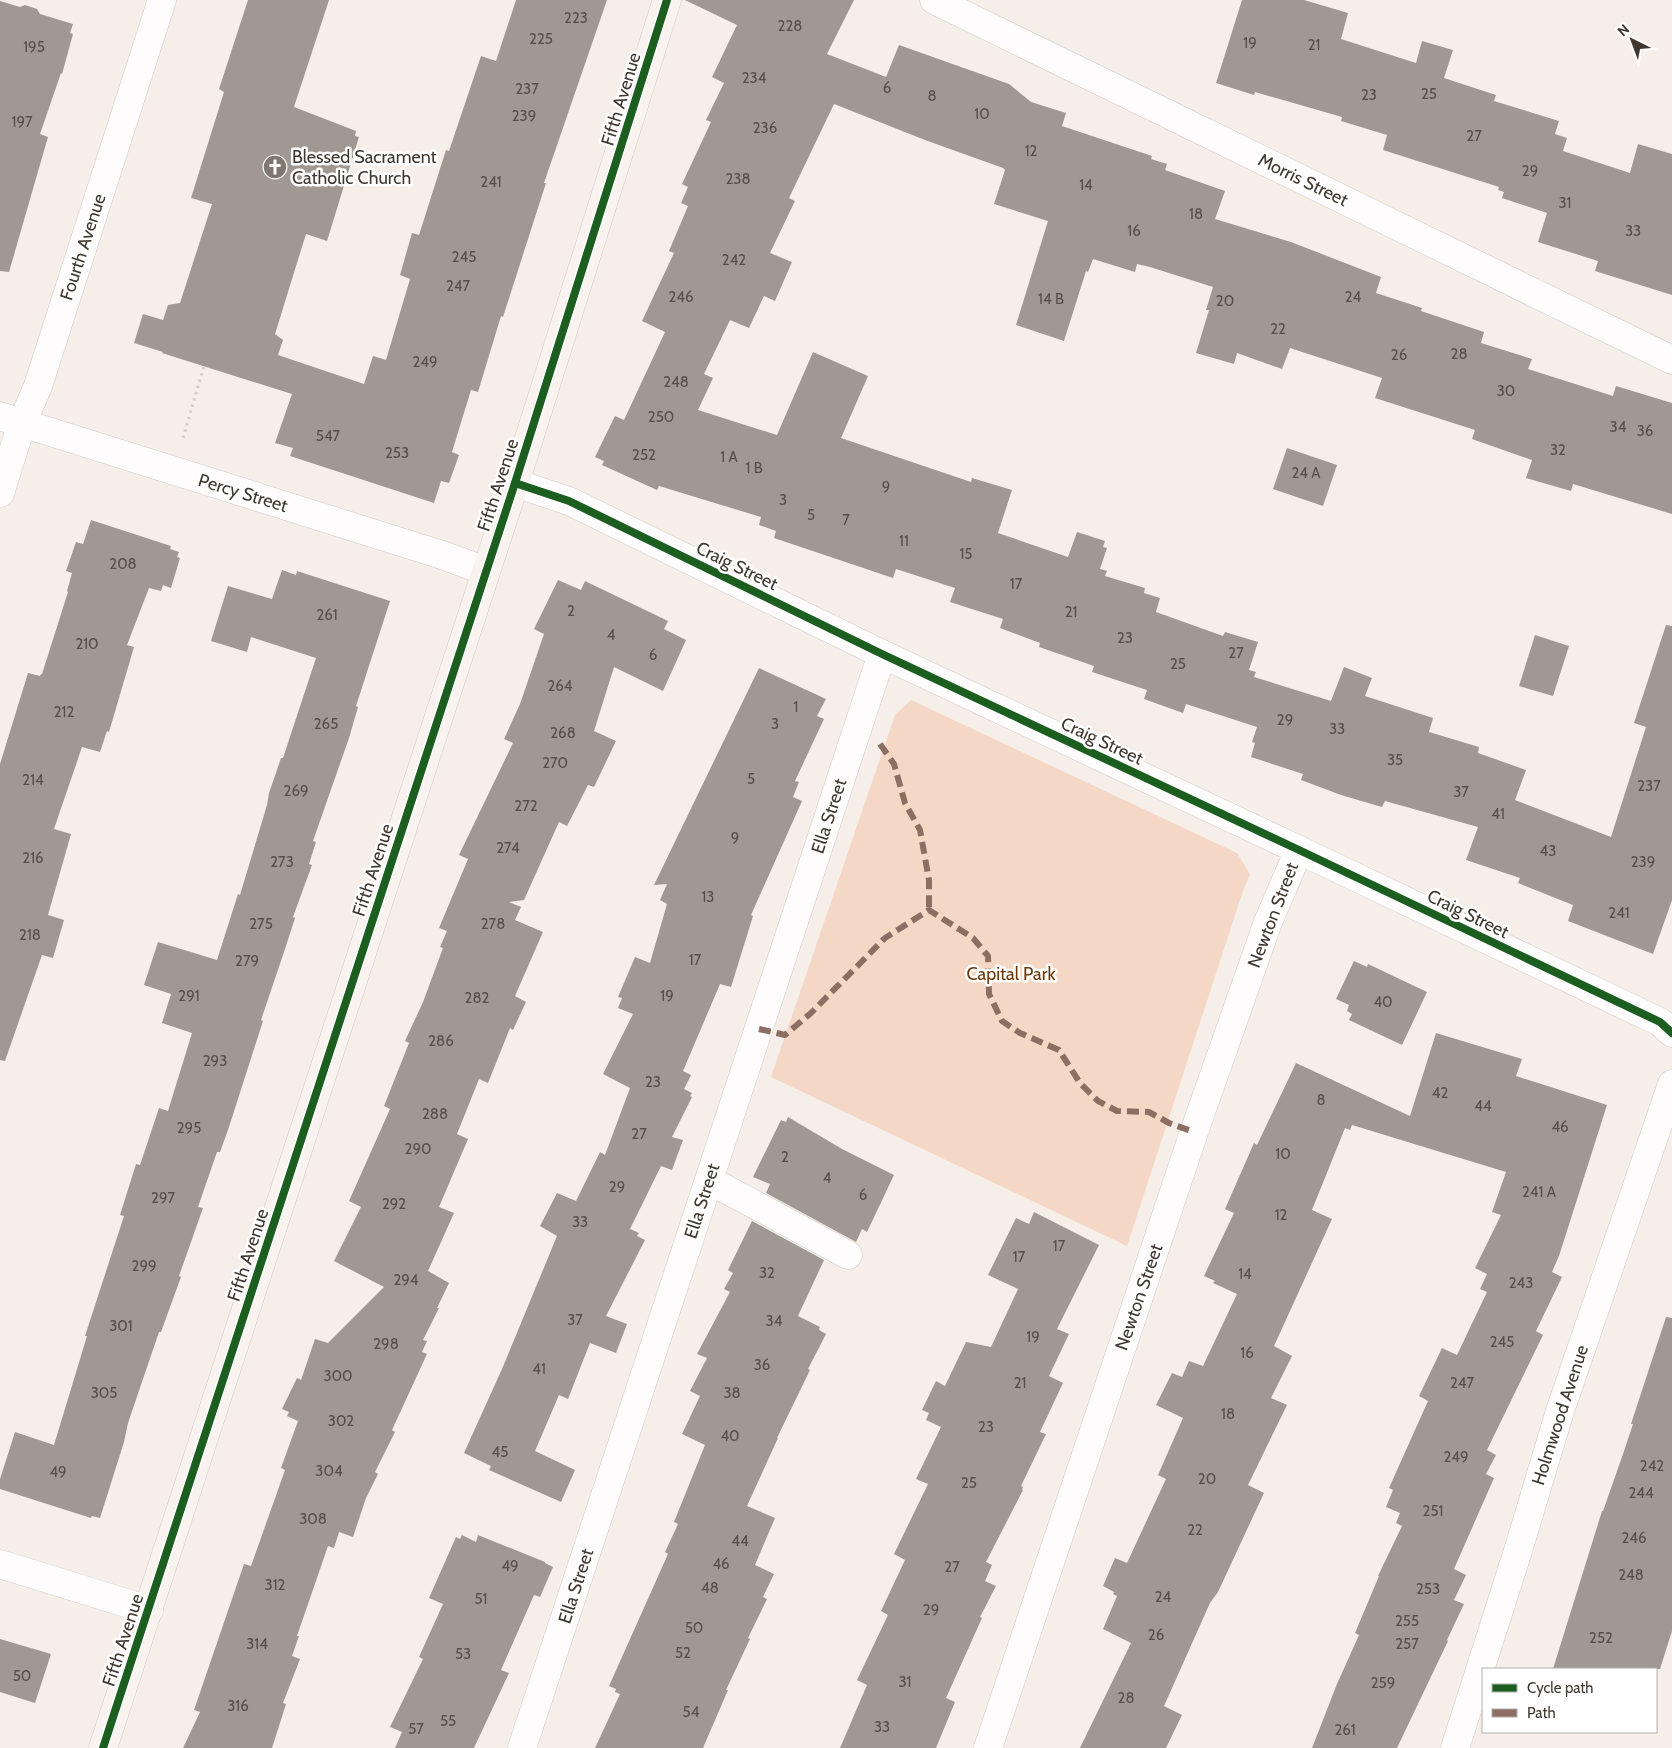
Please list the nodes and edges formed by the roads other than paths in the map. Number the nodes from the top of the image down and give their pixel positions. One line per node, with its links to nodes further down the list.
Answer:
1 (162, 0): 5 (street, Fourth Avenue)
2 (668, 0): 6 (street, Fifth Avenue)
3 (934, 0): 4 (street, Morris Street)
4 (1672, 360)
5 (11, 420): 7 (street, Fourth Avenue); 8 (street, Percy Street)
6 (515, 483): 8 (street, Fifth Avenue); 9 (street, Craig Street)
7 (0, 493)
8 (486, 571): 16 (street, Fifth Avenue)
9 (882, 654): 10 (street, Craig Street); 13 (street, Ella Street)
10 (1299, 850): 11 (street, Craig Street); 19 (street, Newton Street)
11 (1672, 1033)
12 (1672, 1084): 20 (street, Holmwood Avenue)
13 (709, 1180): 14 (street); 18 (street, Ella Street)
14 (848, 1255)
15 (0, 1564): 16 (street)
16 (149, 1610): 17 (street, Fifth Avenue)
17 (103, 1748)
18 (522, 1748)
19 (988, 1748)
20 (1455, 1748)

